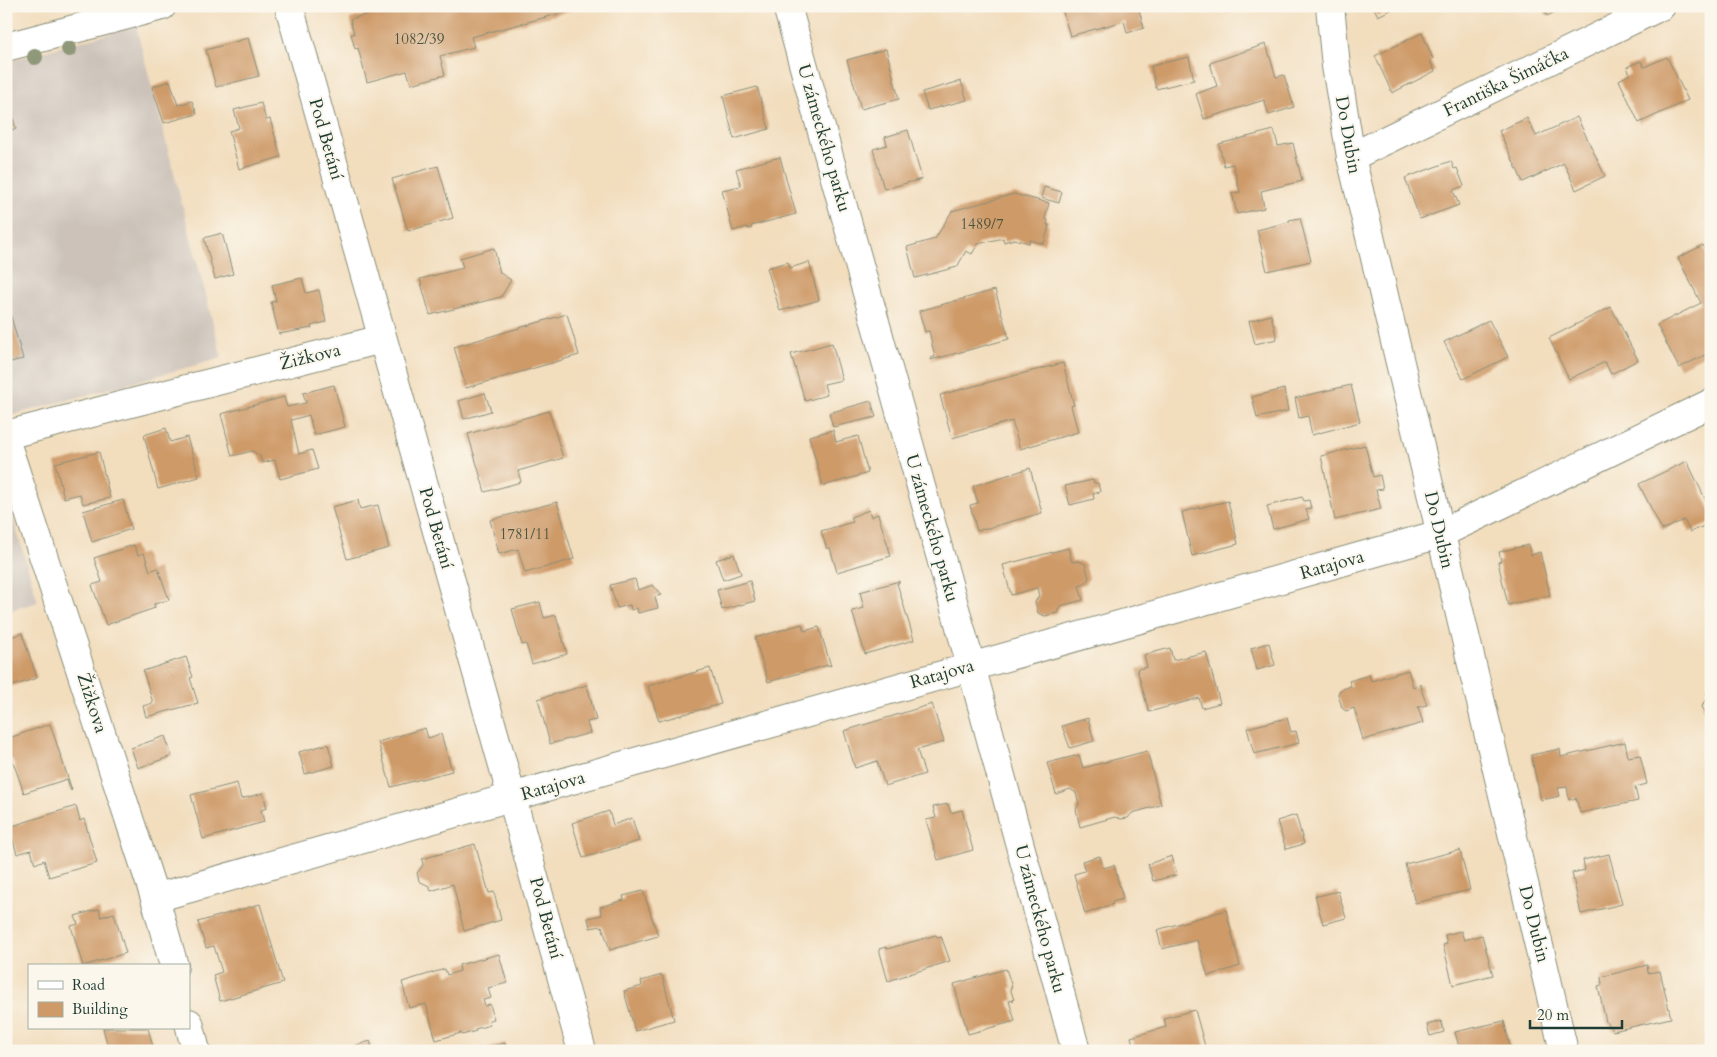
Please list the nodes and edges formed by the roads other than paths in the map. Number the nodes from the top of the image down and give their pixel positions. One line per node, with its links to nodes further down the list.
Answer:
1 (162, 6): 6 (street)
2 (289, 6): 8 (street, Pod Betání)
3 (787, 6): 13 (street, U zámeckého parku)
4 (1330, 6): 7 (street, Do Dubin)
5 (1662, 6): 7 (street, Františka Šimáčka)
6 (6, 48)
7 (1351, 158): 12 (street, Do Dubin)
8 (382, 339): 10 (street, Žižkova); 14 (street, Pod Betání)
9 (1711, 403): 12 (street, Ratajova)
10 (6, 435)
11 (6, 442): 15 (street, Žižkova)
12 (1440, 534): 13 (street, Ratajova); 21 (street, Do Dubin)
13 (971, 666): 14 (street, Ratajova); 20 (street, U zámeckého parku)
14 (513, 797): 15 (street, Ratajova); 19 (street, Pod Betání)
15 (156, 898): 16 (street, Žižkova)
16 (173, 964)
17 (190, 1027): 18 (street)
18 (196, 1051)
19 (582, 1051)
20 (1076, 1051)
21 (1564, 1051)

